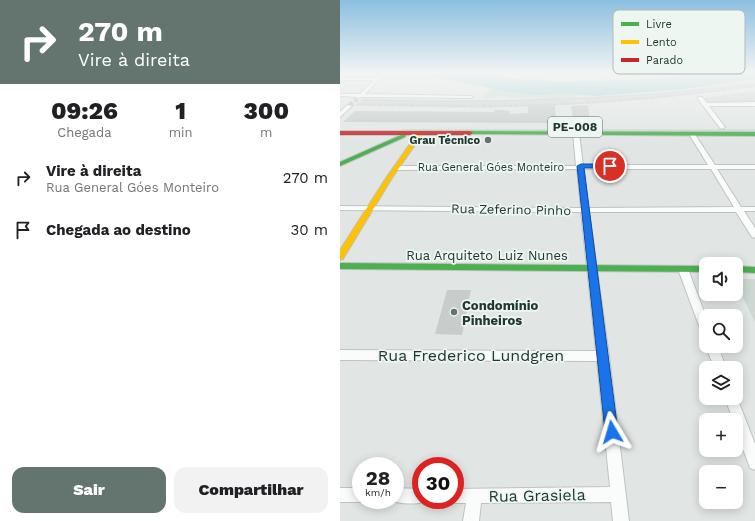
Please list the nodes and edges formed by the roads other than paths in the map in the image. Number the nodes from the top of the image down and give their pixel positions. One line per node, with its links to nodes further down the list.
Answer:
1 (352, 96): 2 (street)
2 (359, 97): 3 (street)
3 (471, 98)
4 (700, 98): 5 (street)
5 (705, 104): 6 (street); 11 (street)
6 (755, 104)
7 (340, 107): 8 (street)
8 (340, 115)
9 (340, 126): 10 (main road, PE-008)
10 (394, 126): 11 (main road, PE-008); 18 (main road)
11 (722, 127): 12 (main road, PE-008)
12 (755, 127)
13 (340, 132): 18 (main road, PE-008)
14 (421, 132): 15 (main road, PE-008); 18 (main road, PE-008); 19 (main road)
15 (576, 133): 16 (main road, PE-008); 21 (street)
16 (692, 134): 17 (main road, PE-008); 22 (street)
17 (755, 134)
18 (404, 135): 19 (main road); 20 (main road)
19 (412, 145): 24 (main road)
20 (340, 164)
21 (581, 166): 22 (street, Rua General Góes Monteiro); 24 (street, Rua General Góes Monteiro); 29 (street)
22 (714, 167): 23 (street, Rua General Góes Monteiro); 27 (street)
23 (755, 167)
24 (396, 168): 26 (main road)
25 (340, 208): 26 (street, Rua Zeferino Pinho)
26 (372, 208): 29 (street, Rua Zeferino Pinho); 31 (main road)
27 (739, 209): 28 (street, Rua Zeferino Pinho); 29 (street, Rua Zeferino Pinho); 30 (street)
28 (755, 209)
29 (586, 210): 33 (street)
30 (755, 235)
31 (340, 257)
32 (340, 266): 33 (main road, Rua Arquiteto Luiz Nunes)
33 (593, 268): 34 (main road, Rua Arquiteto Luiz Nunes); 40 (street)
34 (683, 269): 35 (main road, Rua Arquiteto Luiz Nunes); 38 (street)
35 (699, 269)
36 (743, 269): 37 (main road)
37 (755, 270)
38 (699, 312)
39 (340, 355): 40 (street, Rua Frederico Lundgren)
40 (602, 356): 43 (street)
41 (734, 405): 42 (street)
42 (755, 463)
43 (619, 494): 47 (street, Rua Grasiela); 49 (street)
44 (340, 495): 45 (street)
45 (352, 495)
46 (464, 496): 47 (street, Rua Grasiela)
47 (474, 496): 48 (street)
48 (471, 521)
49 (621, 521)

